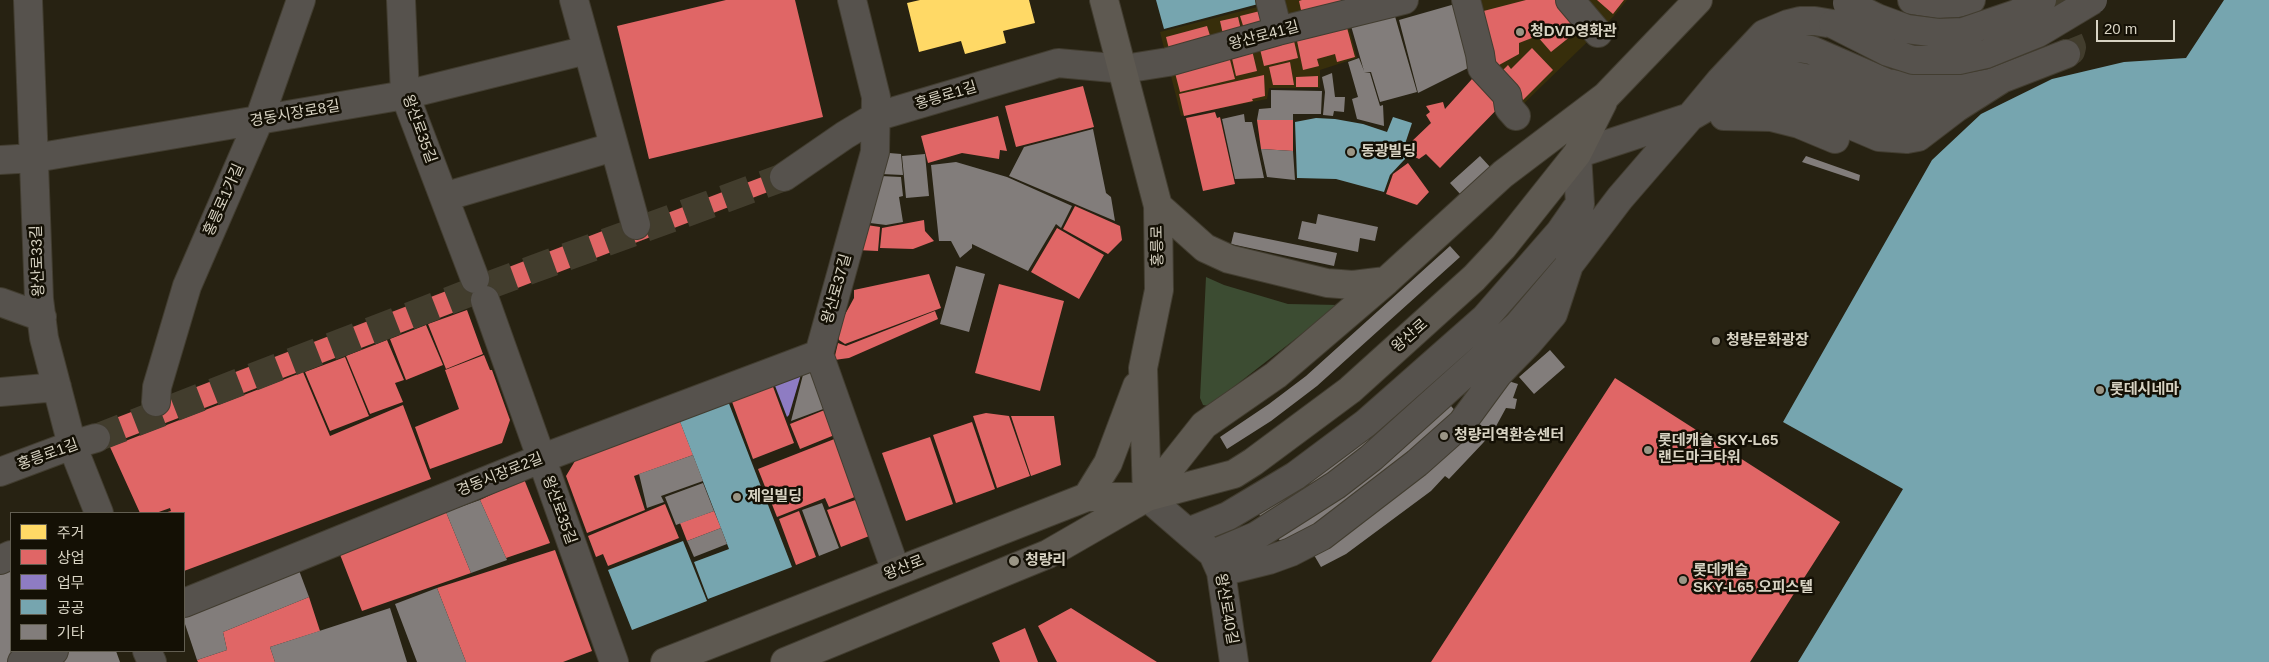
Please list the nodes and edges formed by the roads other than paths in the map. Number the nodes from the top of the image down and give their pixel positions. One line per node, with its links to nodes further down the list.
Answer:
1 (28, 0): 33 (street, 왕산로33길)
2 (301, 0): 30 (street, 홍릉로1가길)
3 (401, 0): 24 (street, 왕산로35길)
4 (574, 0): 19 (street)
5 (852, 0): 28 (street, 왕산로37길)
6 (1104, 0): 22 (main road, 홍릉로)
7 (1270, 0): 17 (street)
8 (1404, 0): 17 (street, 왕산로41길)
9 (1466, 0): 27 (street)
10 (1570, 0): 18 (street)
11 (1698, 0): 25 (main road, 왕산로)
12 (1912, 0): 13 (street)
13 (1971, 0)
14 (2042, 0): 16 (street, bridge)
15 (2093, 0): 16 (street, bridge)
16 (1841, 9): 21 (street)
17 (1278, 31): 22 (street, 왕산로41길)
18 (1598, 33)
19 (587, 50): 24 (street, 경동시장로8길); 31 (street)
20 (2066, 54): 23 (street)
21 (1735, 65): 23 (street); 29 (street)
22 (1124, 69): 28 (street, 홍릉로1길); 38 (main road, 홍릉로)
23 (2000, 80): 26 (street)
24 (405, 95): 30 (street, 경동시장로8길); 36 (street, 왕산로35길)
25 (1606, 96): 32 (main road, 왕산로); 41 (main road, 왕산로)
26 (1956, 108): 29 (street); 29 (street)
27 (1516, 116)
28 (876, 117): 35 (street, 홍릉로1길); 44 (street, 왕산로37길)
29 (1690, 117): 32 (street); 40 (street)
30 (259, 120): 33 (street, 경동시장로8길); 48 (street, 홍릉로1가길)
31 (613, 147): 36 (street); 39 (street)
32 (1577, 154): 37 (street); 53 (main road, 왕산로)
33 (34, 158): 34 (street, 경동시장로8길); 43 (street, 왕산로33길)
34 (0, 160)
35 (784, 177)
36 (444, 197): 50 (street, 왕산로35길)
37 (1580, 204): 40 (street); 55 (street)
38 (1158, 206): 41 (main road); 45 (main road, 홍릉로)
39 (636, 225)
40 (1569, 265): 56 (street)
41 (1386, 281): 53 (main road, 왕산로)
42 (0, 302): 43 (street)
43 (42, 317): 46 (street, 왕산로33길)
44 (819, 354): 50 (street, 경동시장로2길); 57 (street)
45 (1143, 368): 52 (main road); 53 (main road, 홍릉로)
46 (56, 387): 47 (street); 49 (street, 왕산로33길)
47 (0, 392)
48 (156, 402)
49 (84, 441): 51 (street, 홍릉로1길); 54 (street, 왕산로33길)
50 (540, 459): 58 (street, 경동시장로2길); 61 (street, 왕산로35길)
51 (0, 472)
52 (1087, 497): 53 (main road, 왕산로); 57 (main road, 왕산로)
53 (1147, 497): 55 (street, 왕산로40길); 63 (main road, 왕산로)
54 (99, 512)
55 (1188, 532): 56 (street, 왕산로40길)
56 (1217, 563): 64 (street, 왕산로40길)
57 (896, 571): 62 (main road, 왕산로)
58 (185, 603)
59 (51, 652): 60 (street)
60 (22, 662)
61 (614, 662)
62 (665, 662)
63 (785, 662)
64 (1234, 662)

